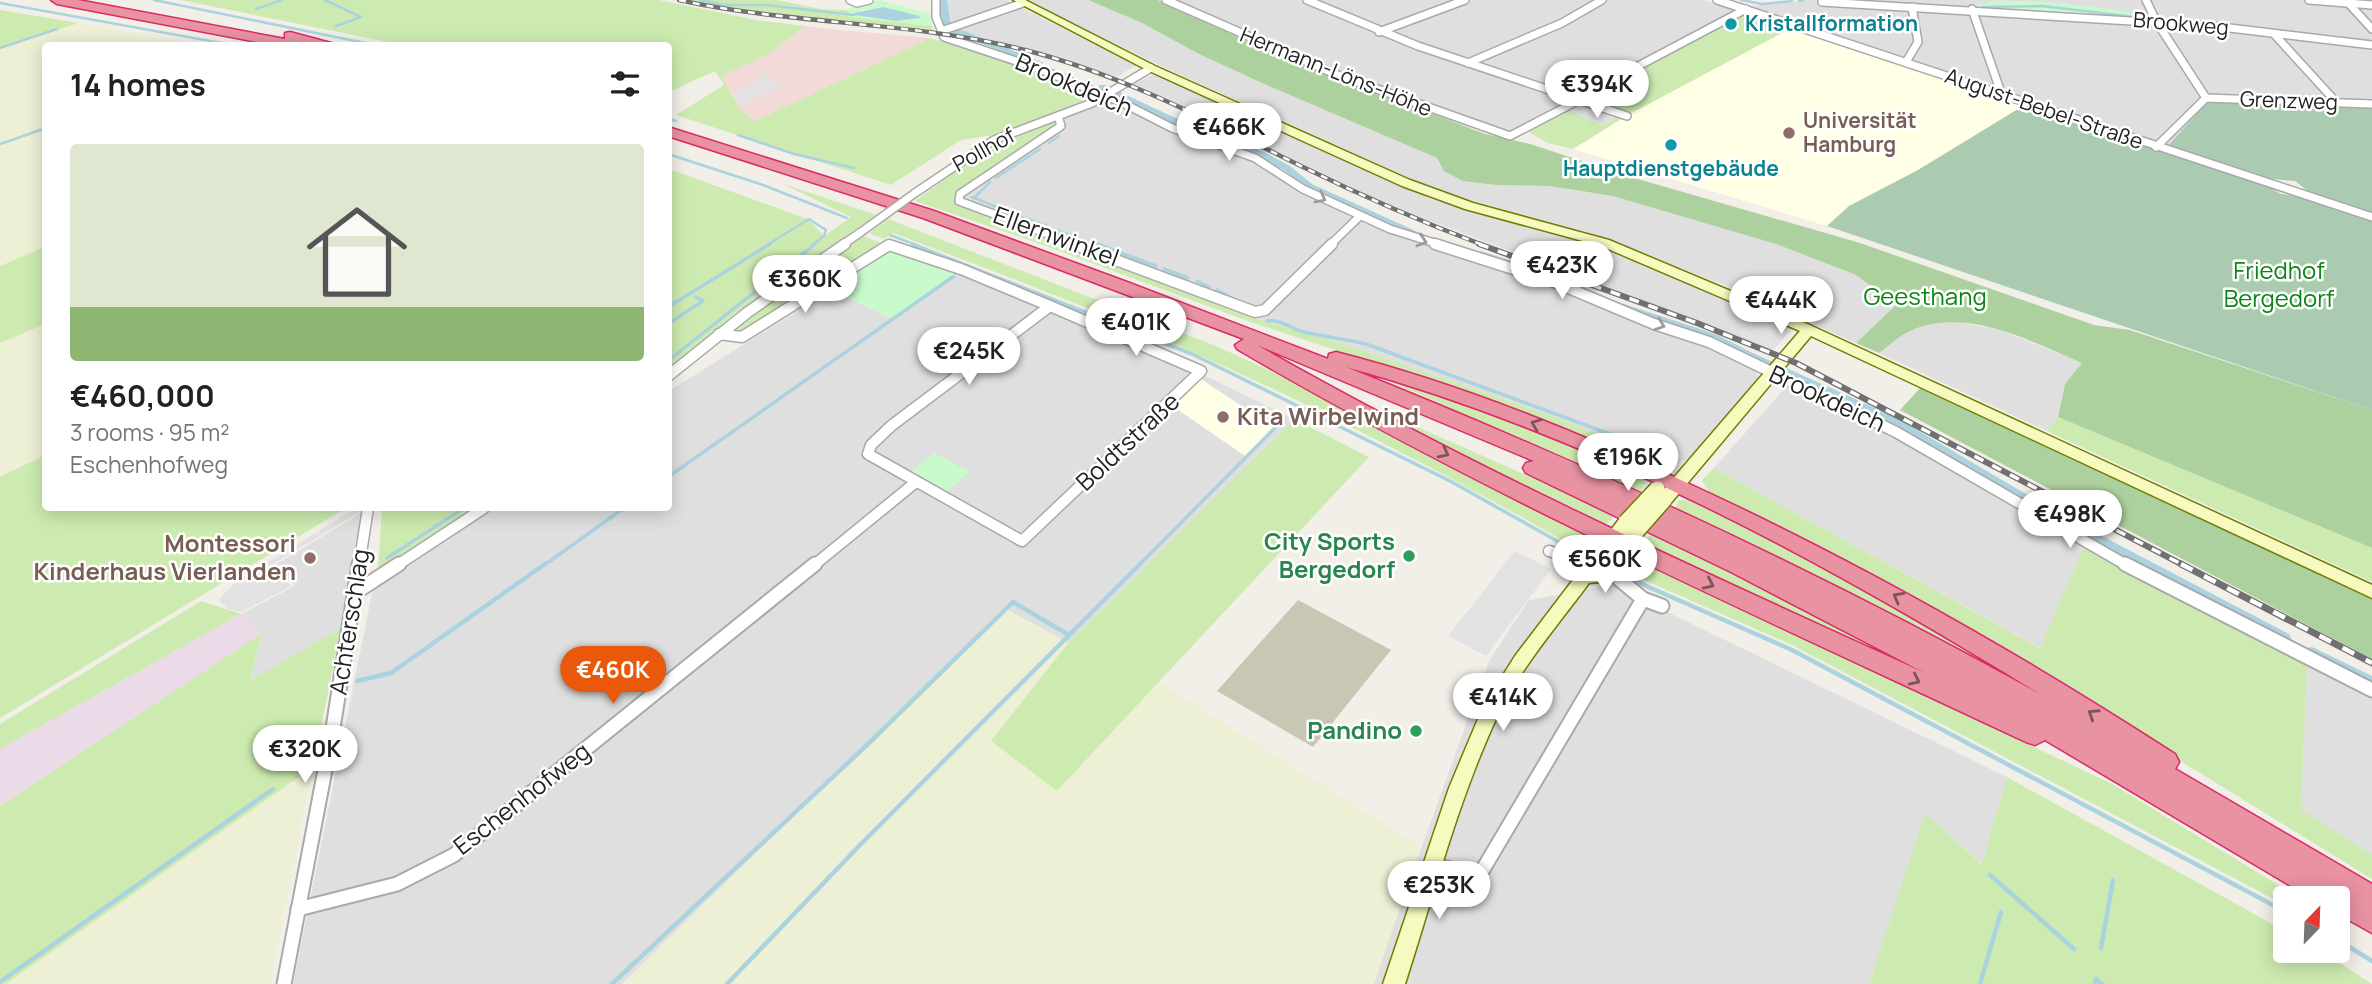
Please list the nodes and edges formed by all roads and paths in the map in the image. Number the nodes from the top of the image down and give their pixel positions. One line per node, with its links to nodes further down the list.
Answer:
1 (57, 0): 26 (highway)
2 (98, 0): 27 (highway)
3 (850, 0): 4 (street)
4 (869, 0)
5 (936, 0): 22 (street)
6 (1166, 0): 35 (street, Hermann-Löns-Höhe)
7 (1307, 0): 24 (street)
8 (1465, 0): 24 (street)
9 (1602, 0): 30 (street)
10 (1717, 0): 19 (street, August-Bebel-Straße)
11 (2146, 0): 21 (street)
12 (2309, 0): 16 (street)
13 (1021, 2): 22 (street); 31 (main road)
14 (1822, 2): 15 (street, Brookweg)
15 (1903, 3): 18 (street, Brookweg)
16 (2350, 5): 17 (street); 23 (street)
17 (2372, 5)
18 (1912, 7): 20 (street, Brookweg); 29 (street)
19 (1746, 9): 29 (street, August-Bebel-Straße); 35 (street)
20 (1972, 9): 21 (street, Brookweg); 32 (street)
21 (2156, 21): 25 (street, Brookweg); 34 (street)
22 (948, 28): 33 (street, Brookdeich)
23 (2372, 29)
24 (1379, 32): 30 (street)
25 (2274, 34): 28 (street, Brookweg); 36 (street)
26 (282, 42)
27 (314, 42)
28 (2372, 45)
29 (1906, 62): 32 (street, August-Bebel-Straße)
30 (1468, 63): 35 (street)
31 (1151, 68): 33 (street, Pollhof); 47 (main road)
32 (1992, 92): 42 (street, August-Bebel-Straße)
33 (1105, 96): 38 (street, Pollhof); 44 (street, Brookdeich, one-way to 44)
34 (2206, 98): 36 (street, Grenzweg); 42 (street)
35 (1578, 99): 39 (street)
36 (2337, 103): 37 (street, Grenzweg)
37 (2372, 104)
38 (1058, 116): 43 (street, Pollhof); 48 (street, Pollhof, bridge)
39 (1627, 116)
40 (672, 132): 49 (highway)
41 (672, 141): 49 (highway)
42 (2156, 147): 45 (street, August-Bebel-Straße)
43 (959, 201): 44 (street, Ellernwinkel)
44 (1359, 217): 50 (street, Brookdeich, one-way to 50)
45 (2372, 217)
46 (1049, 306): 48 (street, Boldtstraße); 52 (street); 52 (street, Boldtstraße)
47 (1809, 330): 50 (main road); 61 (main road)
48 (719, 334): 51 (street)
49 (1249, 341): 53 (highway, one-way to 49); 56 (highway, one-way to 56); 65 (highway); 66 (highway)
50 (1776, 370): 53 (main road); 64 (street, Brookdeich)
51 (672, 373)
52 (916, 482): 71 (street, Eschenhofweg)
53 (1666, 490): 56 (main road, bridge); 66 (highway, one-way to 53)
54 (368, 511): 60 (street, Achterschlag)
55 (479, 511): 60 (street)
56 (1624, 532): 65 (highway, one-way to 65); 67 (main road)
57 (1549, 551): 58 (street)
58 (1583, 561)
59 (1619, 579): 62 (street)
60 (356, 592): 71 (street, Achterschlag)
61 (2372, 592)
62 (1643, 599): 63 (street); 67 (street)
63 (1662, 606)
64 (2372, 690)
65 (2159, 790): 68 (highway)
66 (2248, 825): 69 (highway)
67 (1435, 866): 74 (main road)
68 (2317, 886)
69 (2372, 899)
70 (2350, 906): 72 (highway)
71 (299, 909): 73 (street, Achterschlag)
72 (2372, 920)
73 (284, 984)
74 (1394, 984)

